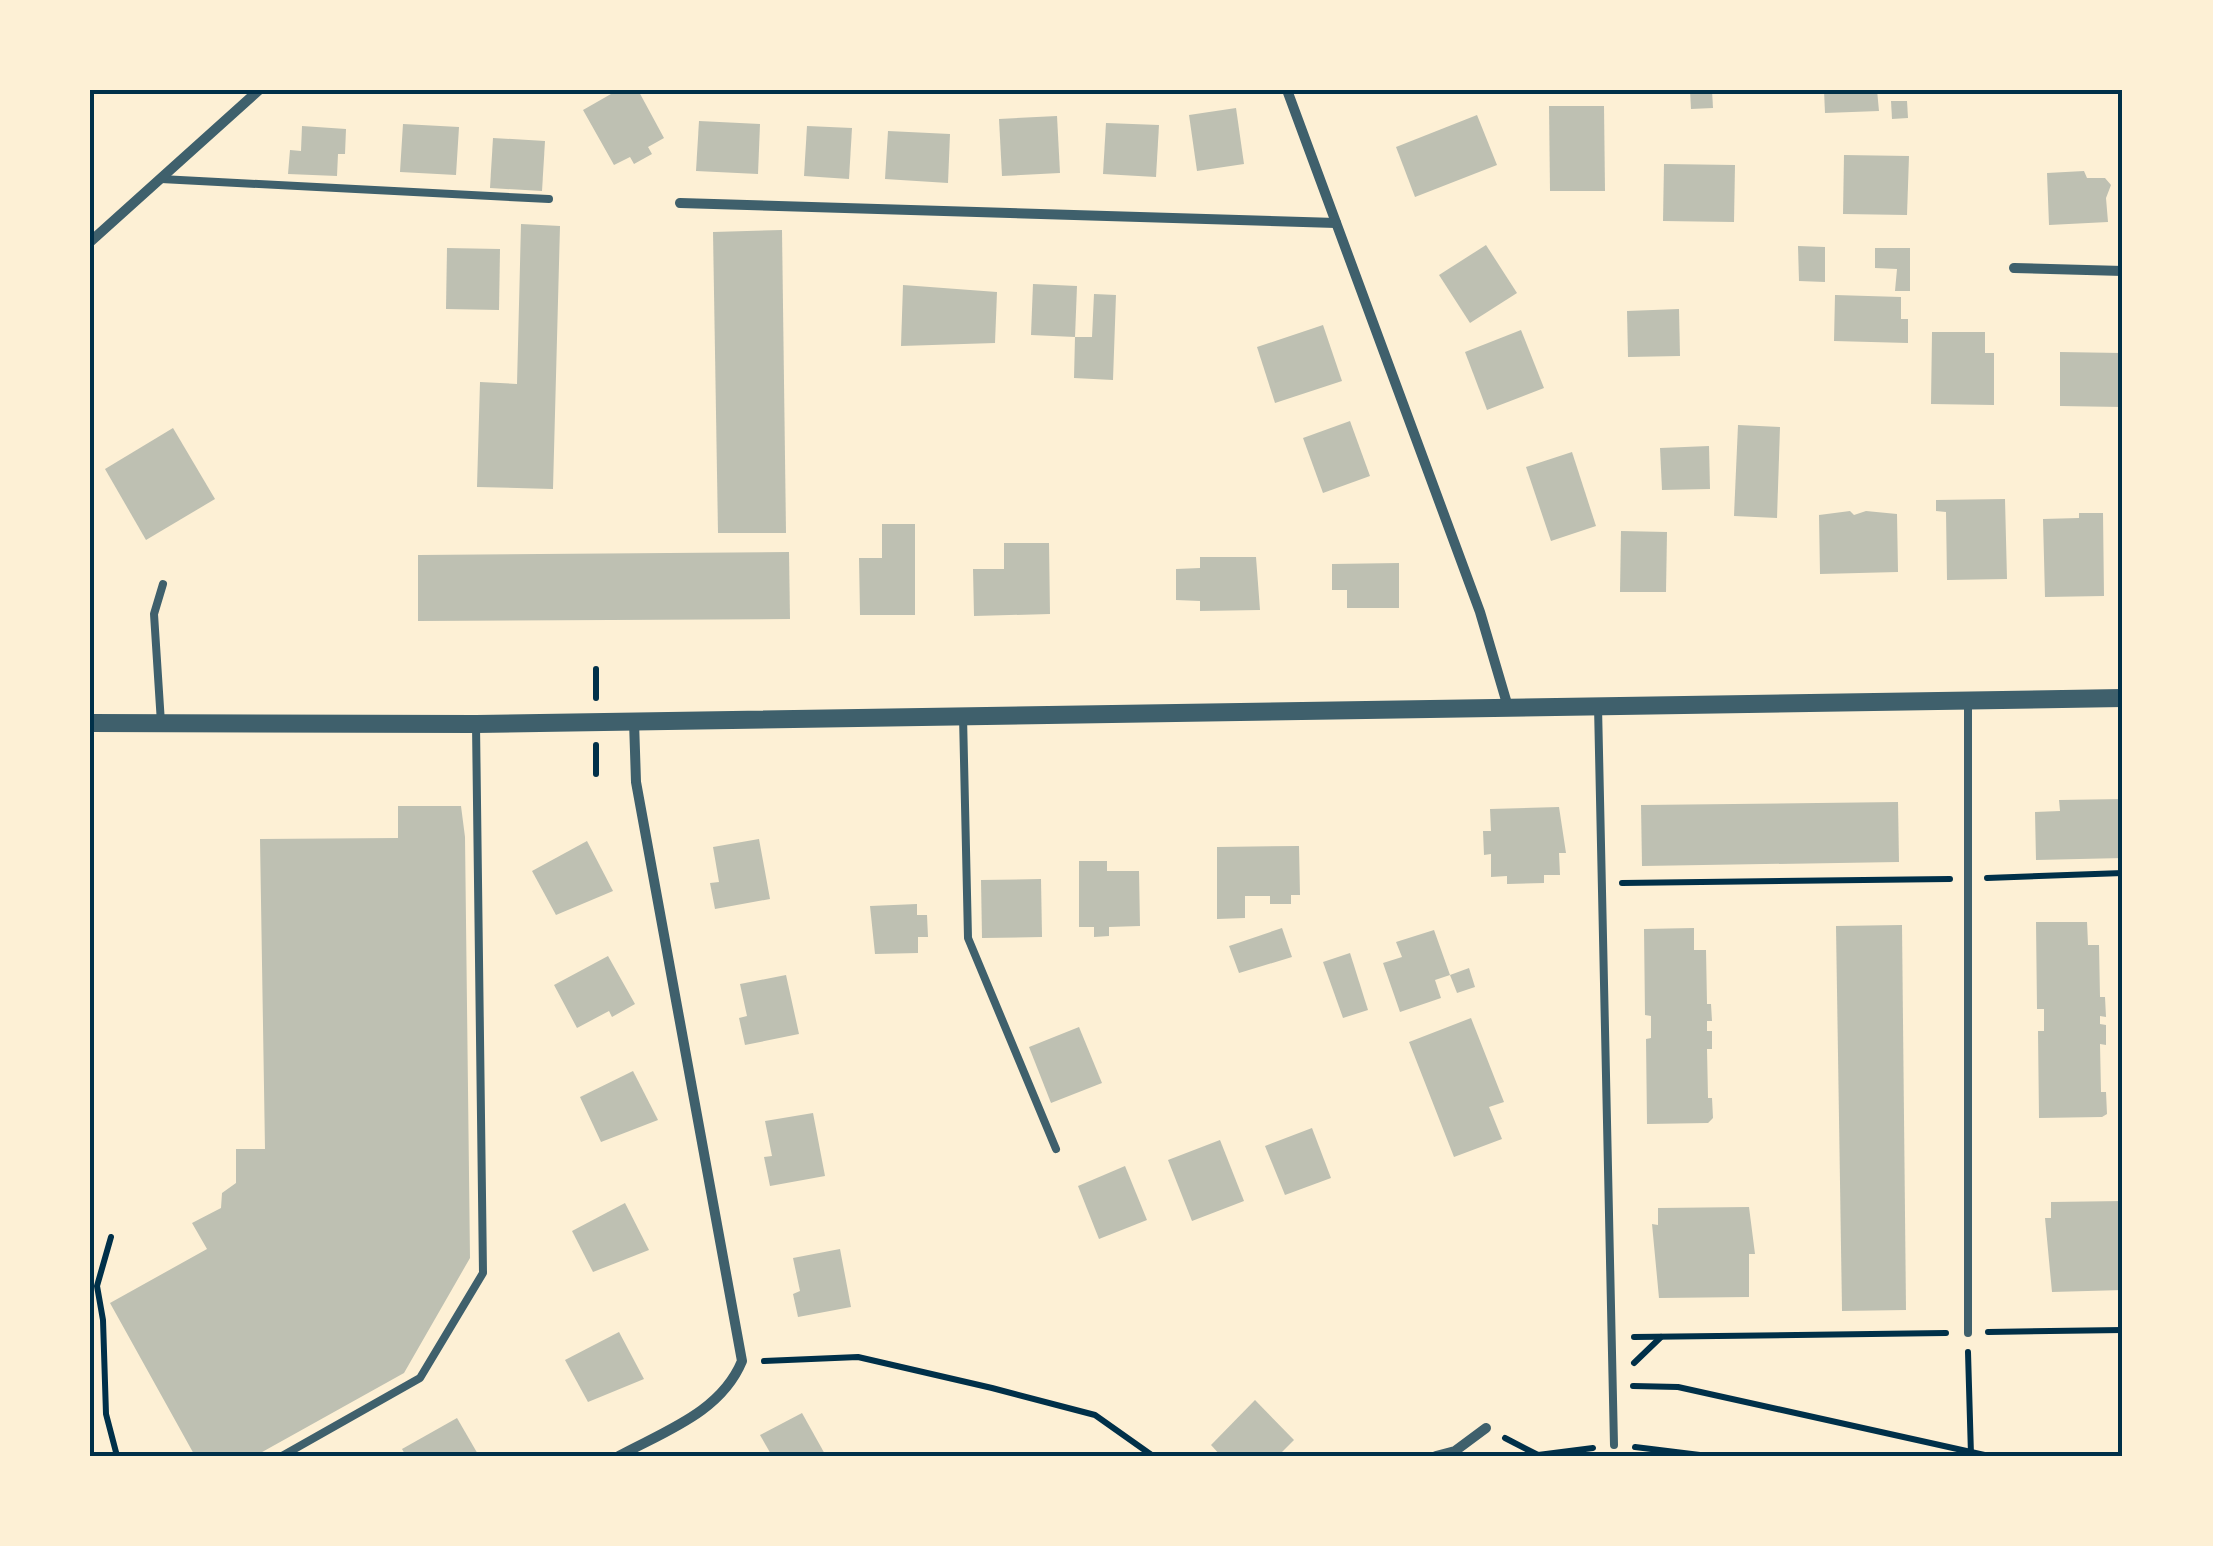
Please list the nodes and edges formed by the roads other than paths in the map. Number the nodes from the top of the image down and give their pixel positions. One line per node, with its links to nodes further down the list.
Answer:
1 (259, 90): 3 (street)
2 (1287, 90): 6 (street)
3 (161, 179): 4 (lane); 7 (street)
4 (548, 199)
5 (680, 203): 6 (street)
6 (1336, 223): 14 (street)
7 (90, 242)
8 (2014, 268): 9 (street)
9 (2123, 270)
10 (163, 584): 18 (lane)
11 (2123, 698): 12 (street)
12 (1968, 700): 13 (street); 21 (lane)
13 (1598, 706): 14 (street); 23 (lane)
14 (1508, 707): 15 (street)
15 (963, 716): 16 (street); 20 (lane)
16 (634, 720): 19 (street); 25 (street)
17 (90, 723): 18 (street)
18 (161, 723): 19 (street)
19 (476, 724): 24 (lane)
20 (1056, 1150)
21 (1968, 1333)
22 (1486, 1428): 26 (street)
23 (1614, 1445)
24 (282, 1456)
25 (620, 1456)
26 (1436, 1456)

